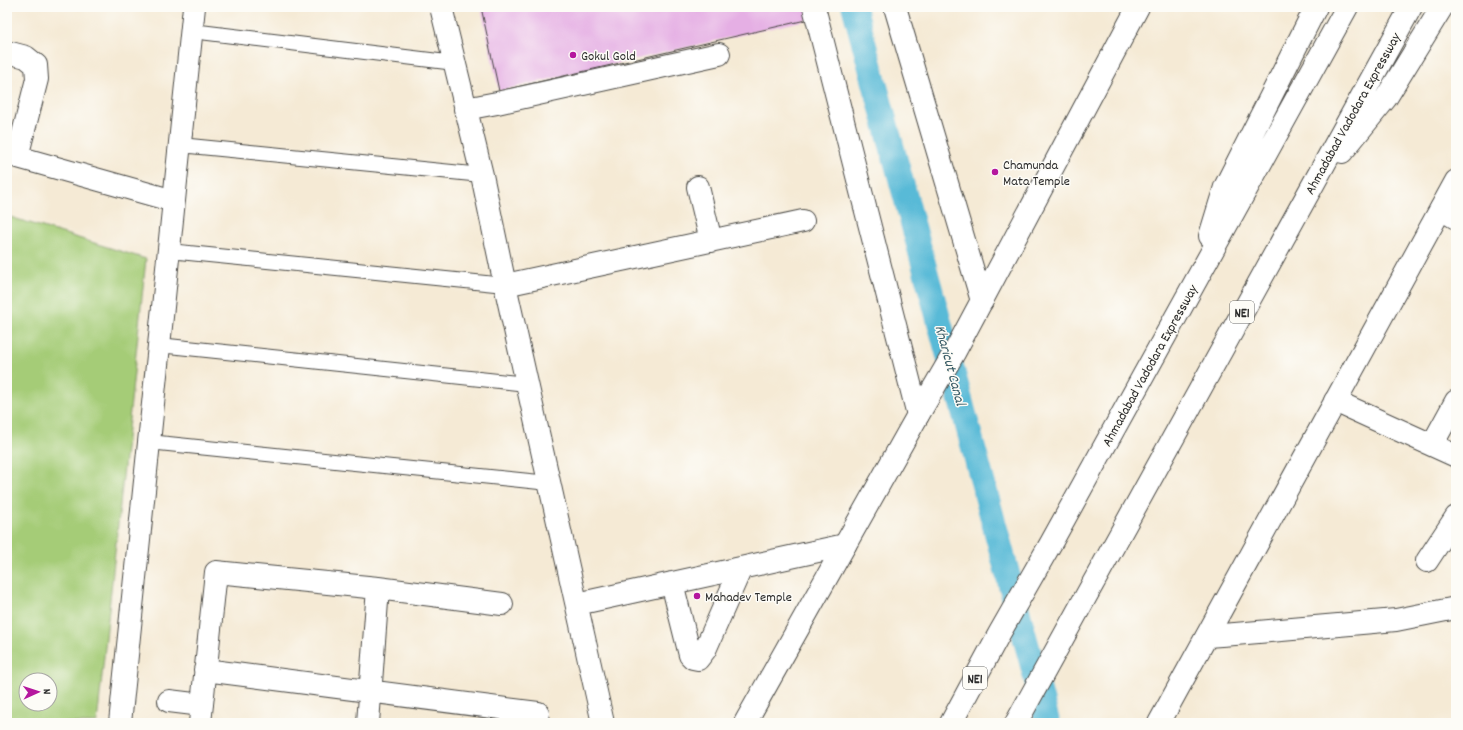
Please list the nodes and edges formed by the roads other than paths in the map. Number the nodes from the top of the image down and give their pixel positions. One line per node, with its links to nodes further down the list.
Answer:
1 (194, 7): 10 (main road)
2 (441, 7): 13 (main road)
3 (814, 7): 33 (main road)
4 (895, 7): 28 (main road)
5 (1138, 7): 28 (main road)
6 (1316, 7): 26 (main road)
7 (1347, 7): 26 (main road, Ahmadabad Vadodara Expressway)
8 (1411, 7): 20 (main road, Ahmadabad Vadodara Expressway / NE1)
9 (1442, 7): 20 (main road)
10 (192, 31): 13 (lane); 15 (main road)
11 (7, 52): 16 (main road)
12 (719, 54): 14 (main road)
13 (455, 63): 14 (main road)
14 (465, 109): 17 (main road)
15 (180, 145): 17 (lane); 21 (main road)
16 (12, 156): 21 (main road)
17 (482, 174): 27 (main road)
18 (1456, 181): 22 (main road)
19 (698, 187): 24 (main road)
20 (1308, 192): 58 (main road, Ahmadabad Vadodara Expressway / NE1)
21 (174, 201): 25 (main road)
22 (1448, 214): 31 (main road)
23 (803, 221): 24 (main road)
24 (711, 241): 27 (main road)
25 (170, 250): 27 (lane); 29 (main road)
26 (1198, 276): 57 (main road, Ahmadabad Vadodara Expressway / NE1)
27 (505, 285): 30 (main road)
28 (982, 301): 33 (main road)
29 (159, 345): 30 (lane); 34 (main road)
30 (527, 384): 37 (main road)
31 (1335, 401): 35 (main road); 47 (main road)
32 (1456, 401): 35 (main road)
33 (918, 416): 39 (main road)
34 (149, 442): 37 (lane); 53 (main road)
35 (1432, 445): 36 (main road)
36 (1456, 456)
37 (549, 483): 45 (main road)
38 (1456, 517): 40 (main road)
39 (845, 545): 41 (main road); 56 (main road)
40 (1427, 561)
41 (742, 568): 42 (main road); 42 (main road)
42 (672, 583): 45 (main road)
43 (378, 588): 44 (main road); 48 (main road); 49 (main road)
44 (502, 604)
45 (576, 604): 55 (main road)
46 (1456, 608): 47 (main road)
47 (1207, 636): 59 (main road)
48 (206, 670): 49 (main road); 52 (main road)
49 (370, 691): 51 (main road); 54 (main road)
50 (169, 701): 52 (main road)
51 (538, 713)
52 (201, 714)
53 (120, 723)
54 (368, 723)
55 (603, 723)
56 (745, 723)
57 (951, 723)
58 (1016, 723)
59 (1160, 723)

